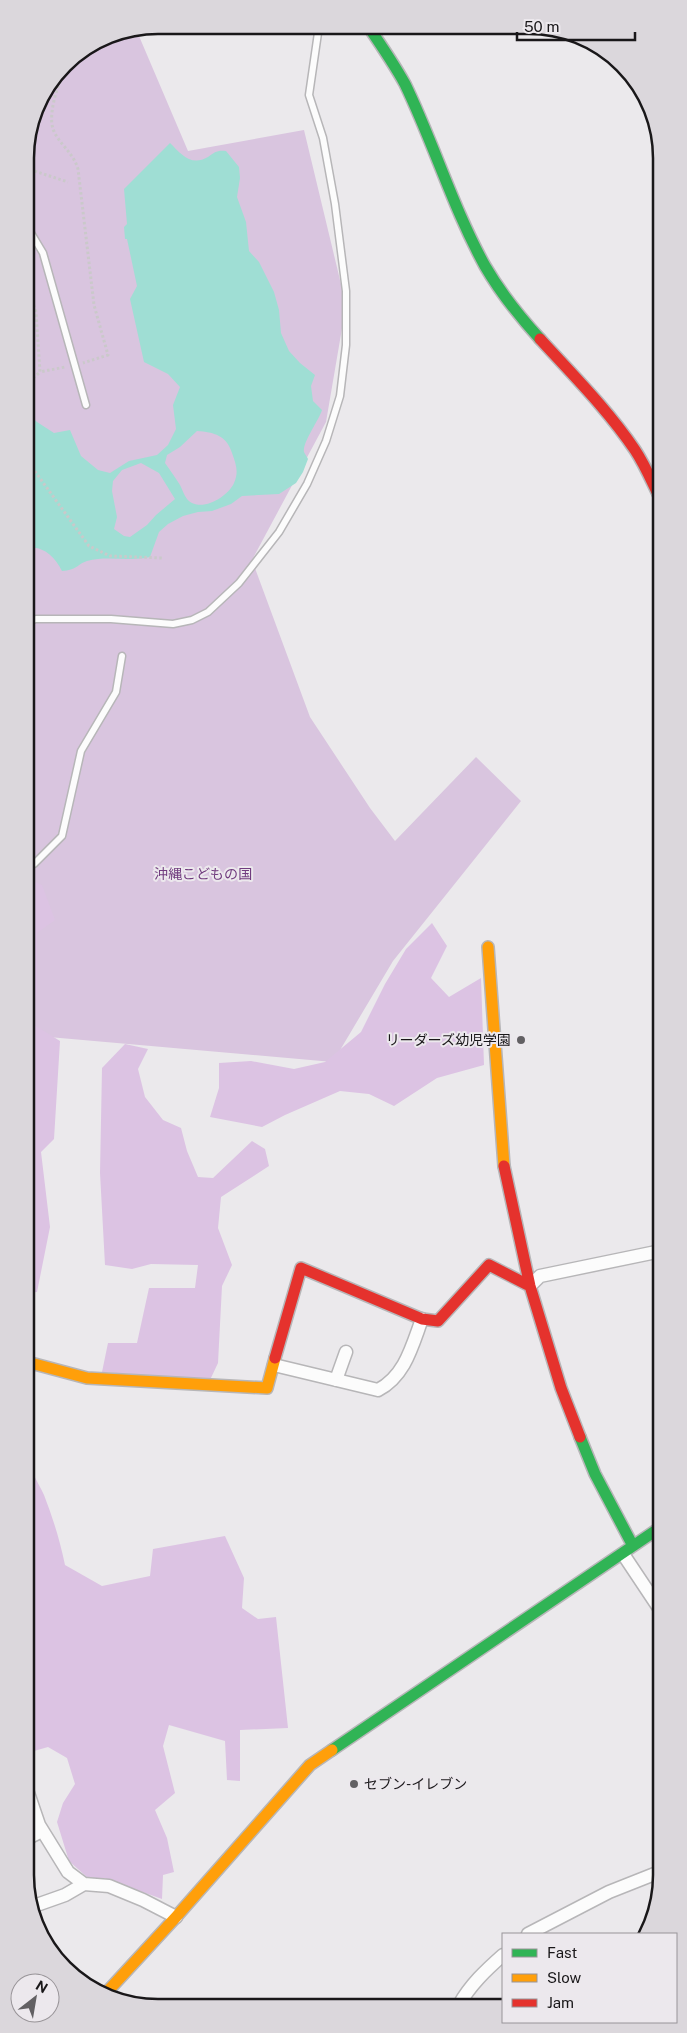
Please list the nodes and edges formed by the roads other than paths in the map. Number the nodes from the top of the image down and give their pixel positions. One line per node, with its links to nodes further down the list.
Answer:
1 (318, 34): 6 (lane)
2 (373, 34): 5 (street)
3 (34, 237): 4 (lane)
4 (86, 405)
5 (653, 483)
6 (34, 620)
7 (122, 656): 8 (lane)
8 (34, 864)
9 (488, 947): 11 (street)
10 (653, 1253): 11 (street)
11 (530, 1286): 12 (street); 18 (street)
12 (422, 1319): 15 (street); 16 (street)
13 (346, 1352): 16 (street)
14 (34, 1364): 15 (street)
15 (274, 1365): 16 (street)
16 (336, 1380)
17 (653, 1532): 18 (street)
18 (633, 1546): 19 (street)
19 (623, 1554): 20 (street); 27 (street)
20 (653, 1599)
21 (34, 1808): 22 (street)
22 (42, 1831): 23 (street); 25 (street)
23 (34, 1835)
24 (653, 1875): 28 (street)
25 (84, 1884): 26 (street); 27 (street)
26 (37, 1906)
27 (176, 1918): 30 (street)
28 (530, 1933)
29 (502, 1956): 31 (street)
30 (110, 1989)
31 (462, 1999)

